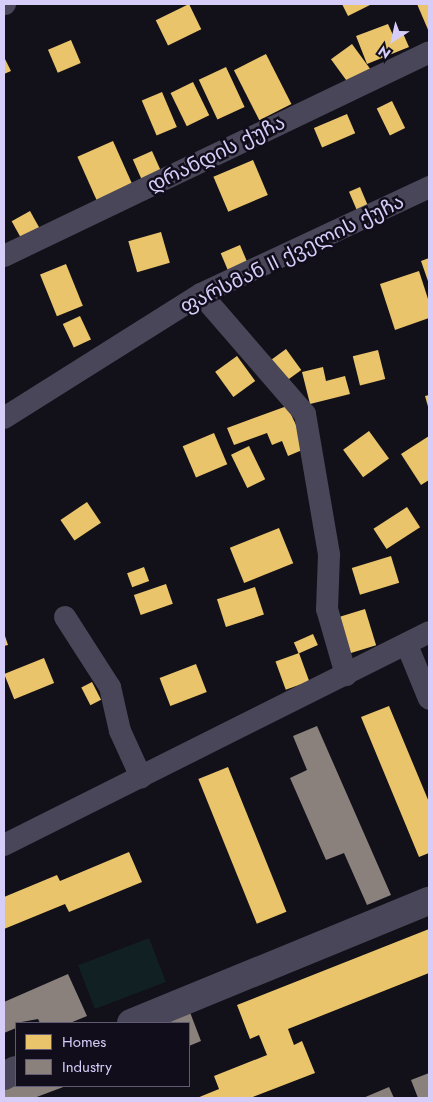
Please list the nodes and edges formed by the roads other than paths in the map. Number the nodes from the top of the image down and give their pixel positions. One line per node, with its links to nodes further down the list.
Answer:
1 (429, 52): 3 (street, დრანდის ქუჩა)
2 (429, 187): 4 (street, ფარსმან II ქველის ქუჩა)
3 (4, 256)
4 (201, 294): 5 (street, ფარსმან II ქველის ქუჩა); 9 (street)
5 (4, 418)
6 (65, 617): 11 (street)
7 (429, 632): 8 (street)
8 (407, 645): 9 (street); 10 (street)
9 (346, 675): 11 (street)
10 (429, 699)
11 (140, 777): 12 (street)
12 (4, 845)
13 (429, 900): 14 (street)
14 (133, 1022)

